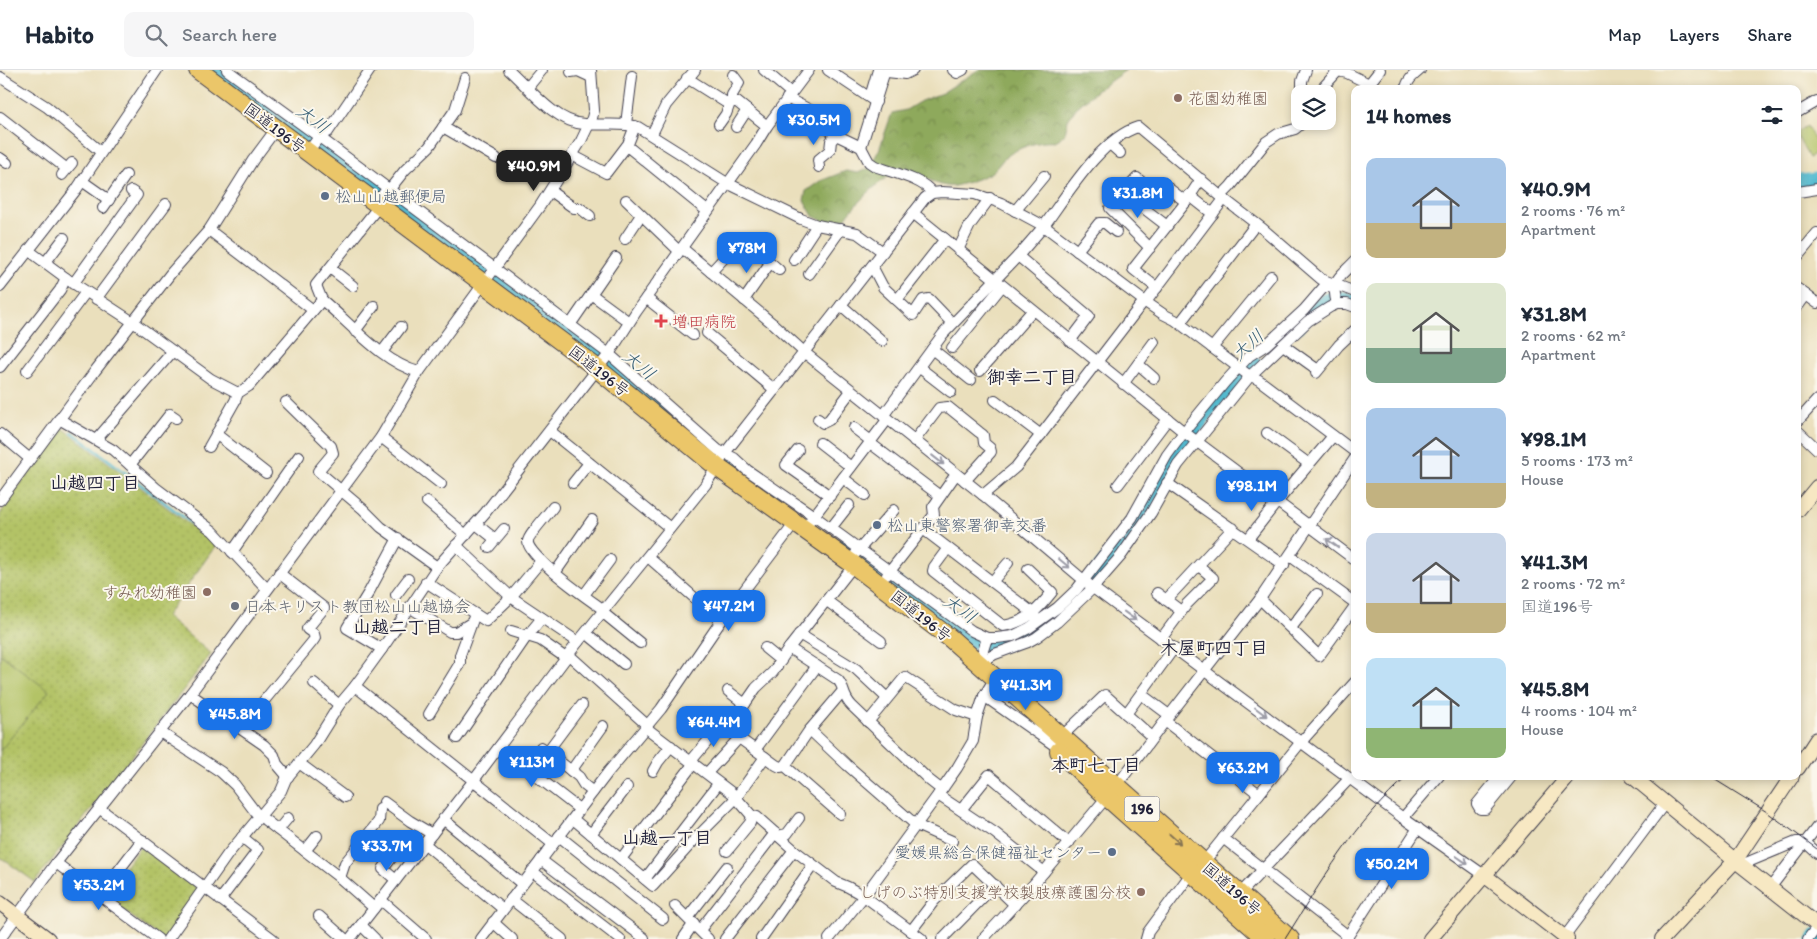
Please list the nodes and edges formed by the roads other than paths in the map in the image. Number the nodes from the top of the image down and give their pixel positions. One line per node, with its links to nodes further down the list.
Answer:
1 (157, 70): 55 (street)
2 (198, 70): 31 (highway, 国道196号 / 196)
3 (227, 70): 31 (street)
4 (370, 70): 51 (street)
5 (510, 70): 32 (street)
6 (542, 70): 32 (street)
7 (695, 70): 25 (street)
8 (764, 70): 33 (street)
9 (828, 70): 34 (street)
10 (913, 70): 17 (street)
11 (953, 70): 12 (street)
12 (963, 70)
13 (1306, 70): 26 (street)
14 (1380, 70): 29 (street)
15 (1420, 70): 30 (street)
16 (805, 71): 33 (street)
17 (884, 71): 34 (street)
18 (1338, 71): 27 (street); 28 (street)
19 (571, 72): 20 (street)
20 (591, 74): 41 (street)
21 (733, 75): 36 (street)
22 (632, 76): 43 (street)
23 (0, 77): 55 (street)
24 (466, 78): 45 (street)
25 (687, 78): 36 (street); 50 (street)
26 (1302, 85)
27 (1325, 85)
28 (1370, 85)
29 (1372, 85)
30 (1407, 85)
31 (237, 87): 47 (highway, 国道196号 / 196); 51 (street)
32 (528, 88): 41 (street)
33 (789, 96): 44 (street); 49 (street)
34 (873, 99): 54 (street)
35 (1817, 101): 38 (street)
36 (731, 102): 37 (street); 42 (street)
37 (747, 110): 44 (street); 46 (street)
38 (1801, 110)
39 (835, 114): 49 (street)
40 (0, 117): 60 (street)
41 (590, 124): 43 (street); 57 (street)
42 (719, 124)
43 (631, 125): 50 (street); 53 (street)
44 (766, 126): 65 (street)
45 (443, 127): 58 (street); 72 (street)
46 (736, 127)
47 (276, 129): 51 (highway, 国道196号 / 196); 90 (street)
48 (1292, 130): 73 (street)
49 (833, 132): 54 (street); 59 (street)
50 (652, 134): 65 (street)
51 (315, 144): 72 (highway, 国道196号 / 196)
52 (1110, 144): 56 (street); 63 (street); 87 (street)
53 (627, 146): 57 (street); 79 (street)
54 (861, 147): 70 (street)
55 (101, 152): 64 (street)
56 (1120, 152)
57 (572, 155): 68 (street)
58 (496, 158)
59 (819, 167)
60 (67, 169)
61 (126, 174): 64 (street)
62 (1044, 176): 78 (street)
63 (1201, 179): 73 (street); 75 (street)
64 (82, 181): 96 (street)
65 (727, 183): 79 (street); 86 (street)
66 (1817, 189): 69 (street)
67 (131, 191): 117 (street)
68 (550, 191): 83 (street); 113 (street)
69 (1801, 192)
70 (932, 193): 74 (street); 80 (street)
71 (1124, 193): 75 (street); 84 (street); 88 (street)
72 (384, 194): 109 (street); 113 (highway, 国道196号 / 196)
73 (1223, 197): 81 (street); 85 (street)
74 (990, 198): 78 (street); 98 (street)
75 (1188, 198): 81 (street); 88 (street)
76 (626, 200): 82 (street)
77 (166, 204): 128 (street)
78 (1015, 210): 87 (street)
79 (708, 211): 97 (street)
80 (913, 213): 94 (street); 100 (street)
81 (1213, 214): 121 (street)
82 (641, 215): 93 (street); 97 (street)
83 (590, 216)
84 (1118, 216): 95 (street); 99 (street)
85 (1256, 224): 126 (street); 143 (street)
86 (817, 225): 89 (street); 104 (street)
87 (1044, 226): 99 (street); 102 (street)
88 (1167, 226): 95 (street)
89 (841, 229): 100 (street); 112 (street)
90 (209, 230): 137 (street); 140 (street)
91 (1817, 233): 101 (street)
92 (64, 238): 105 (street)
93 (625, 239)
94 (945, 239): 98 (street); 131 (street)
95 (1150, 248): 121 (street)
96 (28, 250): 105 (street); 120 (street)
97 (680, 250): 111 (street); 127 (street)
98 (958, 250): 118 (street)
99 (1077, 251): 132 (street)
100 (883, 252): 108 (street)
101 (1801, 252)
102 (1018, 256): 118 (street); 151 (street)
103 (616, 258): 125 (street)
104 (794, 260)
105 (45, 263): 117 (street)
106 (770, 263): 110 (street); 111 (street); 130 (street)
107 (1351, 265): 126 (street)
108 (872, 266): 115 (street); 116 (street)
109 (330, 268): 119 (street); 129 (street)
110 (779, 270)
111 (711, 272): 130 (street)
112 (809, 274)
113 (490, 276): 139 (highway, 国道196号 / 196); 167 (street)
114 (1271, 276): 155 (street)
115 (863, 277): 116 (street); 134 (street)
116 (880, 280): 131 (street)
117 (70, 281): 122 (street); 163 (street)
118 (998, 283): 138 (street); 142 (street); 154 (street)
119 (353, 286)
120 (0, 287)
121 (1157, 288): 132 (street)
122 (86, 292): 128 (street); 165 (street)
123 (1802, 292): 133 (street)
124 (1351, 293): 126 (street)
125 (591, 294): 141 (street); 144 (street)
126 (1335, 295): 136 (street); 153 (street); 168 (street)
127 (646, 298): 141 (street); 148 (street)
128 (96, 299): 140 (street)
129 (322, 300): 137 (street); 146 (street)
130 (744, 300): 159 (street)
131 (897, 300): 142 (street)
132 (1145, 302): 143 (street); 161 (street)
133 (1817, 303)
134 (841, 305): 150 (street); 159 (street)
135 (374, 306): 146 (street)
136 (1351, 306)
137 (313, 310): 175 (street)
138 (1032, 311): 151 (street); 166 (street)
139 (548, 319): 144 (street); 160 (highway, 国道196号 / 196)
140 (133, 322): 157 (street); 182 (street)
141 (629, 322): 160 (street)
142 (952, 323): 156 (street)
143 (1180, 323): 155 (street)
144 (570, 325): 160 (street)
145 (401, 326): 158 (street)
146 (355, 330): 158 (street)
147 (707, 333): 172 (street)
148 (693, 334)
149 (1351, 334): 153 (street)
150 (876, 340)
151 (1070, 341): 161 (street)
152 (1154, 342): 162 (street)
153 (1283, 345): 168 (street)
154 (952, 348)
155 (1212, 348): 168 (street)
156 (932, 349): 164 (street); 170 (street)
157 (173, 351): 175 (street); 195 (street)
158 (382, 352): 167 (street)
159 (805, 353): 172 (street); 173 (street)
160 (604, 361): 186 (street); 205 (highway, 国道196号 / 196)
161 (1097, 363): 171 (street); 191 (street)
162 (1138, 364): 169 (street); 171 (street)
163 (0, 367)
164 (920, 368): 174 (street); 180 (street)
165 (27, 371)
166 (980, 371)
167 (418, 372): 194 (street)
168 (1243, 372): 192 (street); 192 (street); 193 (street)
169 (1154, 378)
170 (972, 380)
171 (1123, 384): 184 (street)
172 (775, 390): 205 (street)
173 (852, 391): 180 (street); 183 (street)
174 (951, 392)
175 (238, 393): 189 (street)
176 (996, 400): 191 (street)
177 (1817, 400): 181 (street)
178 (286, 402): 220 (street)
179 (176, 418): 209 (street)
180 (885, 418): 196 (street); 197 (street)
181 (1801, 418)
182 (59, 419): 195 (street); 204 (street)
183 (818, 419)
184 (1168, 419): 192 (street); 215 (street)
185 (854, 428): 197 (street)
186 (550, 431): 206 (street); 234 (street)
187 (1267, 433): 207 (street)
188 (0, 434): 204 (street)
189 (216, 434): 199 (street); 211 (street)
190 (1801, 434): 200 (street)
191 (1041, 435): 222 (street)
192 (1189, 436): 217 (street); 227 (street); 264 (street)
193 (1334, 436): 201 (street); 207 (street)
194 (381, 437): 218 (street); 220 (street)
195 (96, 440): 209 (street)
196 (914, 441): 212 (street, one-way to 212); 214 (street)
197 (871, 442): 210 (street); 224 (street)
198 (820, 443): 210 (street)
199 (209, 447)
200 (1817, 448)
201 (1351, 449)
202 (798, 450): 223 (street)
203 (300, 456): 246 (street)
204 (30, 459): 225 (street)
205 (721, 460): 233 (highway, 国道196号 / 196); 237 (street)
206 (589, 462): 216 (street); 237 (street)
207 (1309, 464): 227 (street)
208 (1351, 464): 235 (street)
209 (130, 465): 246 (street)
210 (851, 467): 213 (street)
211 (266, 474)
212 (956, 474): 214 (street); 224 (street)
213 (843, 478): 221 (street); 223 (street)
214 (965, 482): 222 (street)
215 (1123, 482)
216 (573, 483)
217 (1167, 483): 239 (street); 264 (street)
218 (441, 484)
219 (1817, 487): 229 (street)
220 (341, 490): 242 (street); 258 (street)
221 (865, 495)
222 (983, 495): 264 (street, one-way to 264)
223 (830, 496): 233 (street)
224 (940, 496): 240 (street)
225 (0, 500)
226 (427, 502): 241 (street)
227 (1277, 502): 235 (street); 243 (street)
228 (849, 504): 238 (street)
229 (1801, 506)
230 (553, 507): 252 (street)
231 (894, 510): 249 (street)
232 (592, 520): 259 (street)
233 (806, 522): 238 (street); 249 (highway, 国道196号 / 196); 280 (street)
234 (476, 524): 236 (street); 241 (street)
235 (1309, 526): 247 (street); 250 (street, one-way to 235)
236 (504, 528)
237 (670, 528): 248 (street)
238 (831, 528): 249 (street)
239 (1233, 528): 243 (street); 255 (street)
240 (923, 529): 245 (street); 260 (street)
241 (466, 535): 244 (street)
242 (398, 538): 256 (street); 295 (street)
243 (1248, 539): 254 (street)
244 (456, 545): 256 (street); 269 (street)
245 (948, 548): 263 (street); 281 (street)
246 (232, 552): 265 (street)
247 (1290, 556): 254 (street); 274 (street)
248 (648, 557): 275 (street); 280 (street)
249 (855, 557): 260 (highway, 国道196号 / 196); 272 (street)
250 (1351, 557)
251 (610, 560): 268 (street)
252 (541, 561): 259 (street); 269 (street)
253 (1008, 562): 263 (street)
254 (1284, 565): 270 (street)
255 (1199, 566): 271 (street); 277 (street)
256 (437, 567): 262 (street)
257 (1028, 569): 281 (street)
258 (279, 573): 265 (street); 311 (street)
259 (556, 573): 268 (street)
260 (885, 577): 291 (street); 291 (highway, 国道196号 / 196)
261 (408, 579): 273 (street)
262 (426, 582): 273 (street); 278 (street)
263 (992, 582): 281 (street)
264 (1088, 584): 281 (street); 287 (street, one-way to 287)
265 (267, 589): 307 (street)
266 (1157, 593): 271 (street)
267 (1317, 594): 282 (street)
268 (584, 595): 275 (street)
269 (511, 597): 278 (street); 279 (street)
270 (1260, 599): 282 (street); 300 (street)
271 (1166, 600): 277 (street)
272 (827, 601): 285 (street); 288 (street)
273 (412, 602): 278 (street); 295 (street)
274 (1351, 602)
275 (603, 611): 284 (street); 290 (street)
276 (1351, 611): 282 (street)
277 (1181, 612): 287 (street)
278 (473, 618): 315 (street)
279 (542, 618): 286 (street); 289 (street)
280 (721, 620): 321 (street)
281 (1040, 624): 291 (street); 291 (street)
282 (1291, 628)
283 (511, 631): 286 (street)
284 (586, 632): 289 (street); 298 (street)
285 (799, 634): 293 (street); 310 (street)
286 (527, 636): 296 (street); 326 (street)
287 (1162, 639): 294 (street)
288 (881, 641)
289 (578, 642): 296 (street)
290 (640, 643)
291 (984, 647): 301 (highway, 国道196号 / 196)
292 (765, 648): 297 (street)
293 (789, 648): 297 (street); 299 (street)
294 (1174, 648): 300 (street); 308 (street)
295 (382, 650): 303 (street)
296 (567, 656): 321 (street); 332 (street)
297 (781, 661): 312 (street)
298 (624, 664)
299 (817, 666): 306 (street); 333 (street)
300 (1204, 670): 318 (street); 330 (street, one-way to 330)
301 (995, 678): 309 (street); 329 (highway, 国道196号 / 196)
302 (314, 683): 313 (street)
303 (355, 686): 313 (street); 344 (street)
304 (1351, 686): 330 (street)
305 (728, 691): 312 (street)
306 (842, 692): 319 (street); 322 (street)
307 (190, 694): 323 (street); 342 (street)
308 (1140, 694): 316 (street); 318 (street)
309 (984, 696): 317 (street); 329 (street)
310 (887, 698): 317 (street); 319 (street)
311 (262, 702)
312 (745, 704): 327 (street)
313 (339, 705): 336 (street)
314 (582, 705): 339 (street)
315 (429, 714)
316 (1126, 714): 325 (street); 329 (street)
317 (977, 717): 355 (street)
318 (1167, 718): 325 (street); 357 (street)
319 (868, 722): 355 (street)
320 (603, 726): 339 (street)
321 (646, 726): 331 (street); 354 (street)
322 (810, 730): 338 (street); 372 (street)
323 (160, 732): 361 (street); 366 (street)
324 (712, 736): 335 (street)
325 (1152, 737): 356 (street)
326 (457, 738)
327 (739, 738): 333 (street); 341 (street)
328 (1817, 739): 337 (street)
329 (1057, 741): 356 (highway, 国道196号 / 196)
330 (1301, 742): 343 (street); 357 (street)
331 (670, 746): 335 (street); 340 (street)
332 (499, 747): 344 (street); 362 (street)
333 (755, 750): 334 (street)
334 (765, 757): 338 (street); 359 (street)
335 (692, 762): 341 (street); 393 (street)
336 (299, 763): 342 (street); 358 (street)
337 (1801, 763)
338 (785, 766): 364 (street)
339 (571, 771): 354 (street)
340 (653, 771)
341 (707, 774): 352 (street)
342 (288, 777): 366 (street)
343 (1350, 778): 400 (street)
344 (474, 780): 370 (street); 383 (street)
345 (1353, 780): 369 (street)
346 (1436, 780): 369 (street)
347 (1497, 780): 348 (street)
348 (1509, 780)
349 (1564, 780): 403 (street)
350 (1637, 780): 360 (street)
351 (1790, 780): 396 (street)
352 (718, 784): 359 (street); 405 (street)
353 (627, 787): 377 (street)
354 (593, 792): 362 (street)
355 (941, 792): 363 (street); 372 (street)
356 (1112, 792): 386 (street); 399 (highway, 国道196号 / 196)
357 (1259, 794): 381 (street)
358 (345, 797)
359 (736, 798): 365 (street); 405 (street)
360 (1665, 803): 396 (street); 433 (street)
361 (99, 808): 382 (street); 395 (street)
362 (580, 810): 371 (street)
363 (960, 810): 386 (street); 402 (street)
364 (840, 814)
365 (752, 816): 378 (street); 390 (street)
366 (262, 818): 375 (street); 380 (street)
367 (288, 818): 375 (street)
368 (799, 818): 378 (street)
369 (1403, 818): 374 (street)
370 (443, 819): 376 (street); 407 (street)
371 (572, 819): 377 (street); 383 (street)
372 (916, 825): 384 (street); 412 (street)
373 (1817, 827): 385 (street)
374 (1418, 828): 403 (street, one-way to 403); 430 (street)
375 (278, 830): 389 (street)
376 (432, 834): 387 (street); 404 (street)
377 (591, 834): 393 (street)
378 (776, 835): 388 (street); 426 (street)
379 (317, 836): 389 (street)
380 (242, 837): 410 (street); 414 (street)
381 (1223, 838): 399 (street); 400 (street)
382 (142, 840): 410 (street); 411 (street)
383 (556, 840): 394 (street); 424 (street)
384 (952, 842)
385 (1805, 842): 391 (street); 396 (street); 409 (street)
386 (1069, 843): 402 (street)
387 (424, 844): 392 (street); 421 (street)
388 (794, 850): 397 (street); 450 (street)
389 (305, 851): 404 (street)
390 (727, 851)
391 (1817, 853)
392 (416, 854): 406 (street); 406 (street)
393 (622, 859): 405 (street)
394 (541, 860): 401 (street); 431 (street)
395 (56, 863): 411 (street); 422 (street)
396 (1738, 863): 409 (street); 434 (street)
397 (813, 865): 412 (street); 451 (street)
398 (727, 867): 426 (street)
399 (1197, 868): 416 (highway, 国道196号 / 196); 456 (street)
400 (1262, 870): 416 (street); 430 (street)
401 (532, 871): 407 (street); 447 (street)
402 (1044, 872): 418 (street)
403 (1484, 875): 433 (street); 458 (street)
404 (340, 878): 420 (street)
405 (645, 879)
406 (396, 880): 415 (street)
407 (522, 884): 413 (street)
408 (995, 885): 418 (street); 429 (street); 454 (street)
409 (1770, 888): 428 (street)
410 (205, 889): 414 (street); 438 (street)
411 (99, 896): 437 (street)
412 (864, 896): 429 (street); 452 (street)
413 (511, 899): 421 (street); 446 (street)
414 (220, 900): 439 (street)
415 (381, 900): 420 (street); 443 (street)
416 (1234, 900): 432 (highway, 国道196号 / 196); 457 (highway, 国道196号 / 196)
417 (0, 903): 422 (street)
418 (1016, 905): 455 (street)
419 (675, 906): 426 (street)
420 (374, 908): 427 (street)
421 (503, 909): 425 (street)
422 (17, 916): 435 (street); 436 (street)
423 (319, 916): 440 (street)
424 (663, 918)
425 (493, 922): 444 (street); 445 (street)
426 (694, 923): 448 (street); 449 (street)
427 (361, 925): 441 (street); 442 (street)
428 (1817, 926): 459 (street)
429 (911, 931): 453 (street)
430 (1349, 937)
431 (644, 938)
432 (1263, 938)
433 (1565, 938)
434 (1666, 938)
435 (0, 939)
436 (48, 939)
437 (158, 939)
438 (168, 939)
439 (273, 939)
440 (345, 939)
441 (350, 939)
442 (375, 939)
443 (426, 939)
444 (481, 939)
445 (512, 939)
446 (562, 939)
447 (620, 939)
448 (683, 939)
449 (708, 939)
450 (725, 939)
451 (761, 939)
452 (828, 939)
453 (921, 939)
454 (942, 939)
455 (983, 939)
456 (1146, 939)
457 (1290, 939)
458 (1430, 939)
459 (1808, 939)

